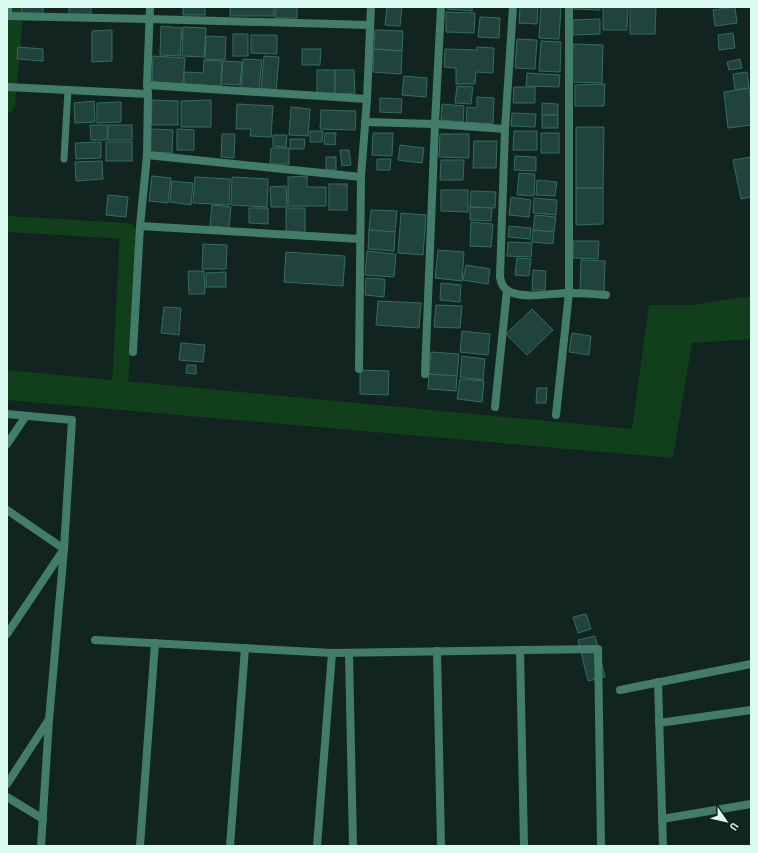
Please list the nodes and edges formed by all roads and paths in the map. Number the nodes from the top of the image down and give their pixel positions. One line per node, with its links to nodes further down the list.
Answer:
1 (8, 7): 7 (street)
2 (150, 7): 8 (street)
3 (371, 7): 9 (street)
4 (441, 7): 15 (street)
5 (513, 7): 16 (street)
6 (569, 7): 23 (street)
7 (8, 16): 8 (street)
8 (149, 19): 9 (street); 11 (street)
9 (370, 25): 13 (street)
10 (7, 87): 12 (street)
11 (147, 89): 12 (street); 13 (street); 17 (street)
12 (68, 90): 18 (lane)
13 (367, 99): 14 (street)
14 (365, 122): 15 (street); 19 (street)
15 (435, 124): 16 (street); 27 (street)
16 (505, 129): 22 (street)
17 (147, 155): 19 (street); 20 (street)
18 (64, 160)
19 (361, 177): 21 (street)
20 (140, 226): 21 (street); 25 (street)
21 (360, 239): 26 (street)
22 (507, 290): 23 (street); 28 (street)
23 (570, 293): 24 (street); 30 (street)
24 (606, 295)
25 (133, 352)
26 (359, 369)
27 (425, 374)
28 (495, 407)
29 (7, 414): 31 (street)
30 (556, 415)
31 (26, 416): 32 (street); 34 (street)
32 (7, 444)
33 (7, 510): 34 (street)
34 (64, 549): 35 (street); 47 (street)
35 (7, 634)
36 (95, 640): 37 (street)
37 (155, 643): 38 (street); 55 (street)
38 (245, 648): 41 (street); 56 (street)
39 (520, 650): 40 (street); 60 (street); 61 (street)
40 (437, 651): 42 (street); 59 (street)
41 (332, 653): 42 (street); 57 (street)
42 (349, 653): 58 (street)
43 (751, 664): 44 (street)
44 (658, 682): 45 (street); 48 (street)
45 (620, 690)
46 (751, 710): 48 (street)
47 (49, 720): 49 (street); 53 (street)
48 (659, 723): 52 (street)
49 (7, 784)
50 (7, 797): 53 (street)
51 (751, 804): 52 (street)
52 (662, 818): 62 (street)
53 (43, 819): 54 (street)
54 (41, 846)
55 (140, 846)
56 (230, 846)
57 (317, 846)
58 (353, 846)
59 (441, 846)
60 (524, 846)
61 (601, 846)
62 (663, 846)

